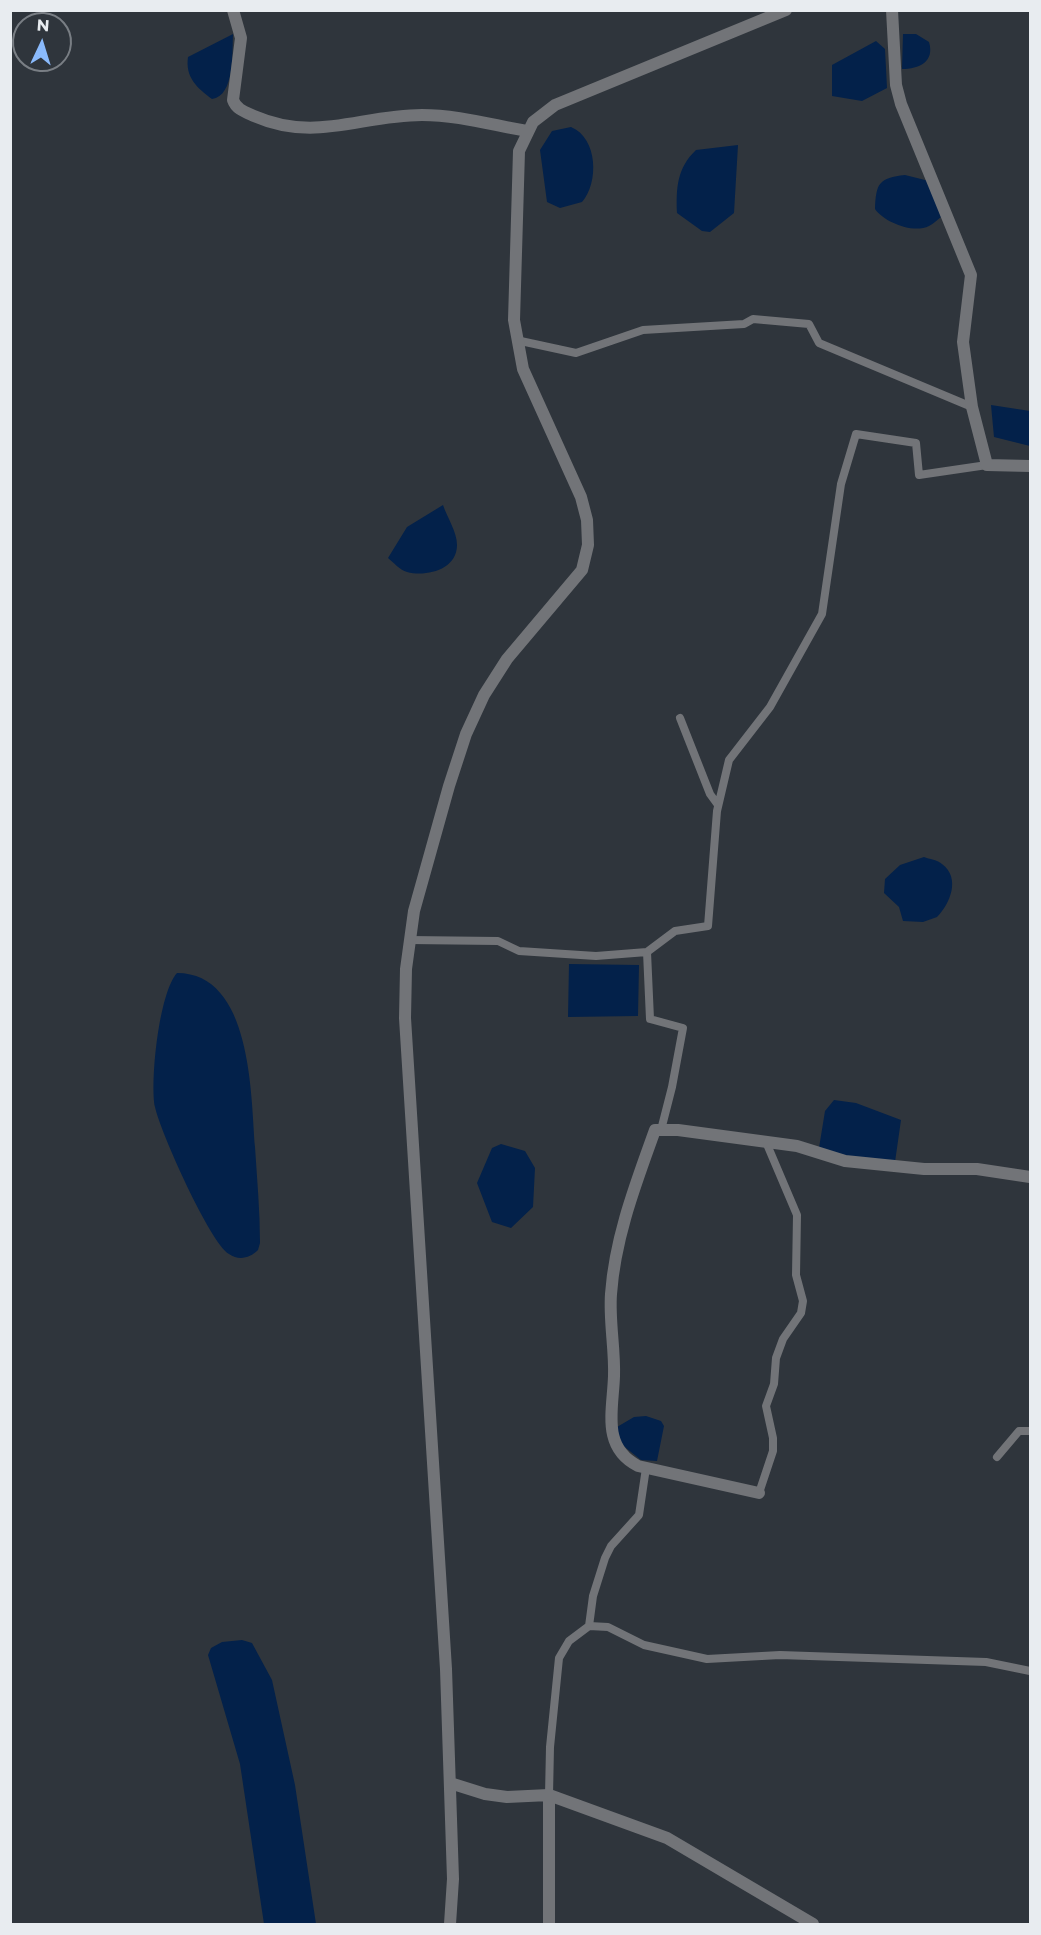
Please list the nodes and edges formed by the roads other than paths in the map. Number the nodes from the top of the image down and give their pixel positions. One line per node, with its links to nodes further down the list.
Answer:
1 (233, 10): 4 (street)
2 (786, 10): 4 (street)
3 (892, 10): 6 (street)
4 (527, 131): 5 (street)
5 (516, 340): 6 (lane); 11 (street)
6 (972, 407): 7 (street)
7 (987, 465): 8 (street); 10 (lane)
8 (1030, 466)
9 (680, 718): 10 (lane)
10 (718, 805): 12 (lane)
11 (409, 940): 12 (lane); 22 (street)
12 (647, 952): 13 (lane)
13 (661, 1130): 14 (street); 18 (street)
14 (766, 1142): 15 (street); 19 (lane)
15 (1030, 1177)
16 (1030, 1431): 17 (lane)
17 (997, 1457)
18 (646, 1468): 19 (street); 20 (lane)
19 (759, 1493)
20 (588, 1626): 21 (lane); 23 (lane)
21 (1030, 1671)
22 (450, 1783): 23 (street); 24 (street)
23 (549, 1795): 25 (street); 26 (street)
24 (450, 1924)
25 (549, 1924)
26 (813, 1924)

